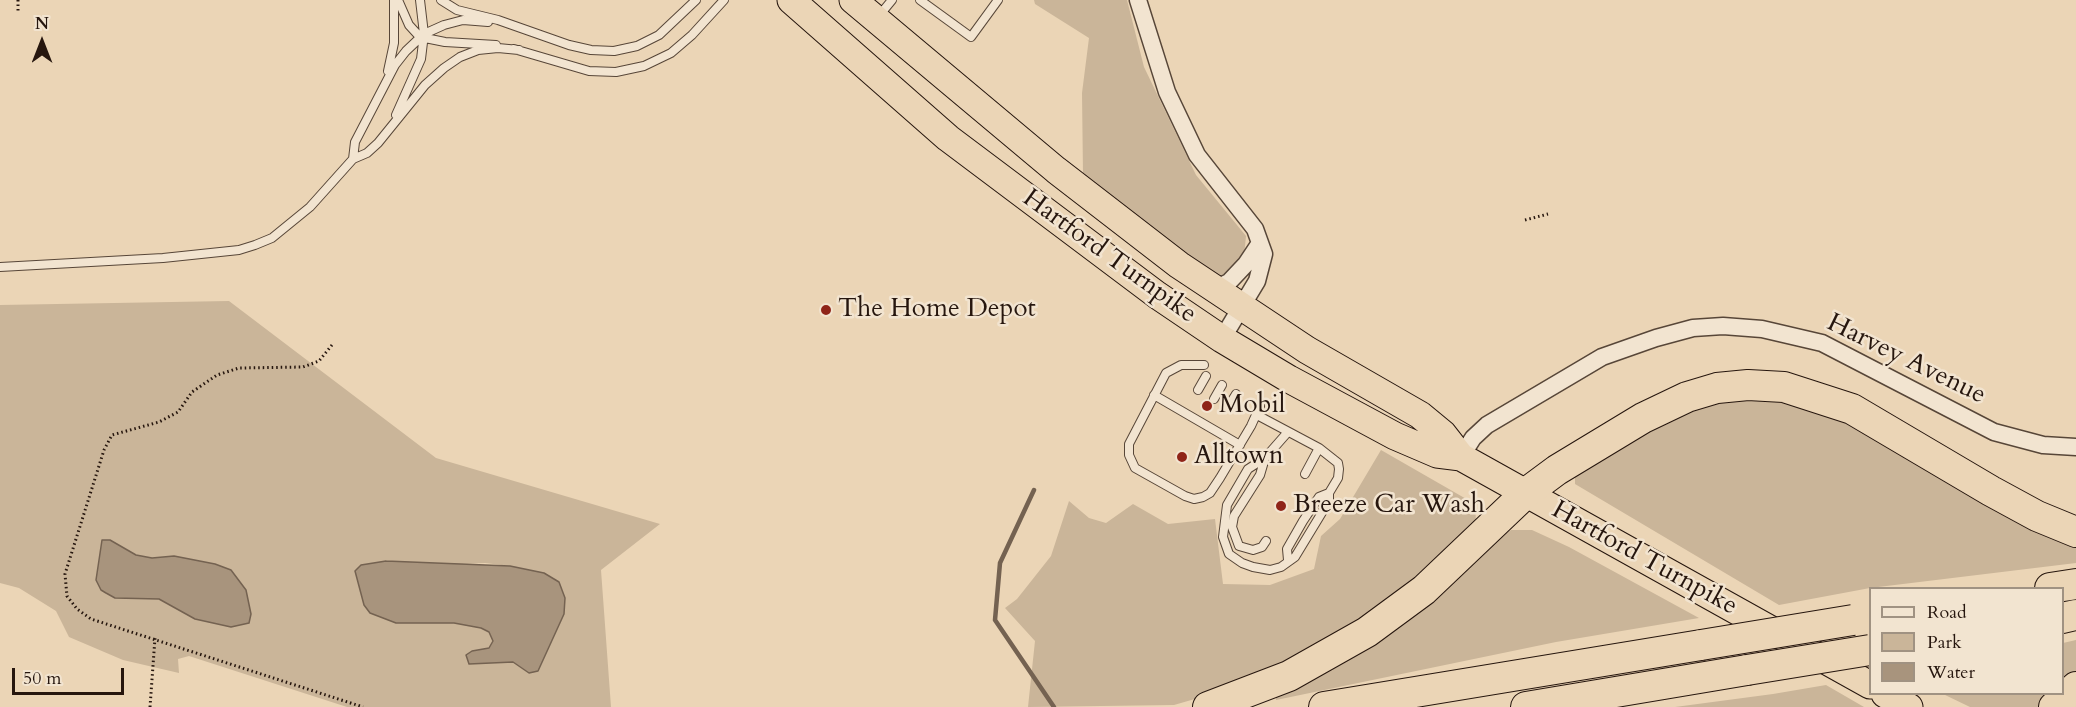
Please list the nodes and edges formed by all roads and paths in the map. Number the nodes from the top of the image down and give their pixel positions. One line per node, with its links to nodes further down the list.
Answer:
1 (18, 0): 13 (path)
2 (396, 0): 15 (lane); 17 (lane)
3 (420, 0): 15 (lane)
4 (441, 0): 14 (lane)
5 (696, 0): 14 (lane)
6 (724, 0): 16 (lane)
7 (791, 0): 26 (highway, Hartford Turnpike)
8 (853, 0): 12 (highway, Hartford Turnpike)
9 (920, 0): 10 (lane)
10 (998, 0)
11 (1138, 0): 22 (street)
12 (884, 10): 24 (highway, Hartford Turnpike)
13 (18, 11)
14 (526, 30): 15 (lane)
15 (423, 36): 16 (lane); 17 (lane); 18 (lane)
16 (519, 50): 18 (lane)
17 (384, 86): 19 (lane)
18 (378, 143): 19 (lane)
19 (353, 159): 23 (lane)
20 (1548, 214): 21 (path)
21 (1525, 220)
22 (1260, 243): 24 (street); 25 (street)
23 (0, 267)
24 (1214, 289): 25 (highway, Hartford Turnpike)
25 (1241, 308): 26 (street); 42 (highway, Hartford Turnpike)
26 (1222, 339): 42 (highway, Hartford Turnpike)
27 (332, 345): 51 (path)
28 (1204, 365): 33 (lane)
29 (1206, 376): 31 (lane)
30 (1222, 385): 34 (lane)
31 (1198, 390)
32 (1236, 394): 36 (lane)
33 (1154, 395): 39 (lane); 39 (lane)
34 (1214, 399)
35 (1260, 406): 37 (lane)
36 (1228, 407)
37 (1257, 416): 38 (lane); 39 (lane)
38 (1287, 433): 41 (lane); 43 (lane)
39 (1240, 445)
40 (2076, 447): 42 (street, Harvey Avenue)
41 (1319, 448): 43 (lane); 44 (lane)
42 (1461, 456): 45 (highway, Hartford Turnpike)
43 (1265, 458): 47 (lane)
44 (1305, 474)
45 (1526, 493): 46 (highway); 53 (highway, Hartford Turnpike); 58 (highway)
46 (2076, 532)
47 (1266, 541)
48 (2076, 584): 49 (highway)
49 (2056, 587)
50 (1862, 618): 59 (highway, bridge)
51 (155, 638): 56 (path); 57 (path)
52 (1869, 650): 60 (highway, bridge)
53 (1869, 684)
54 (2076, 687): 62 (highway)
55 (1889, 695): 61 (highway)
56 (150, 707)
57 (363, 707)
58 (1208, 707)
59 (1324, 707)
60 (1526, 707)
61 (1910, 707)
62 (2054, 707)

